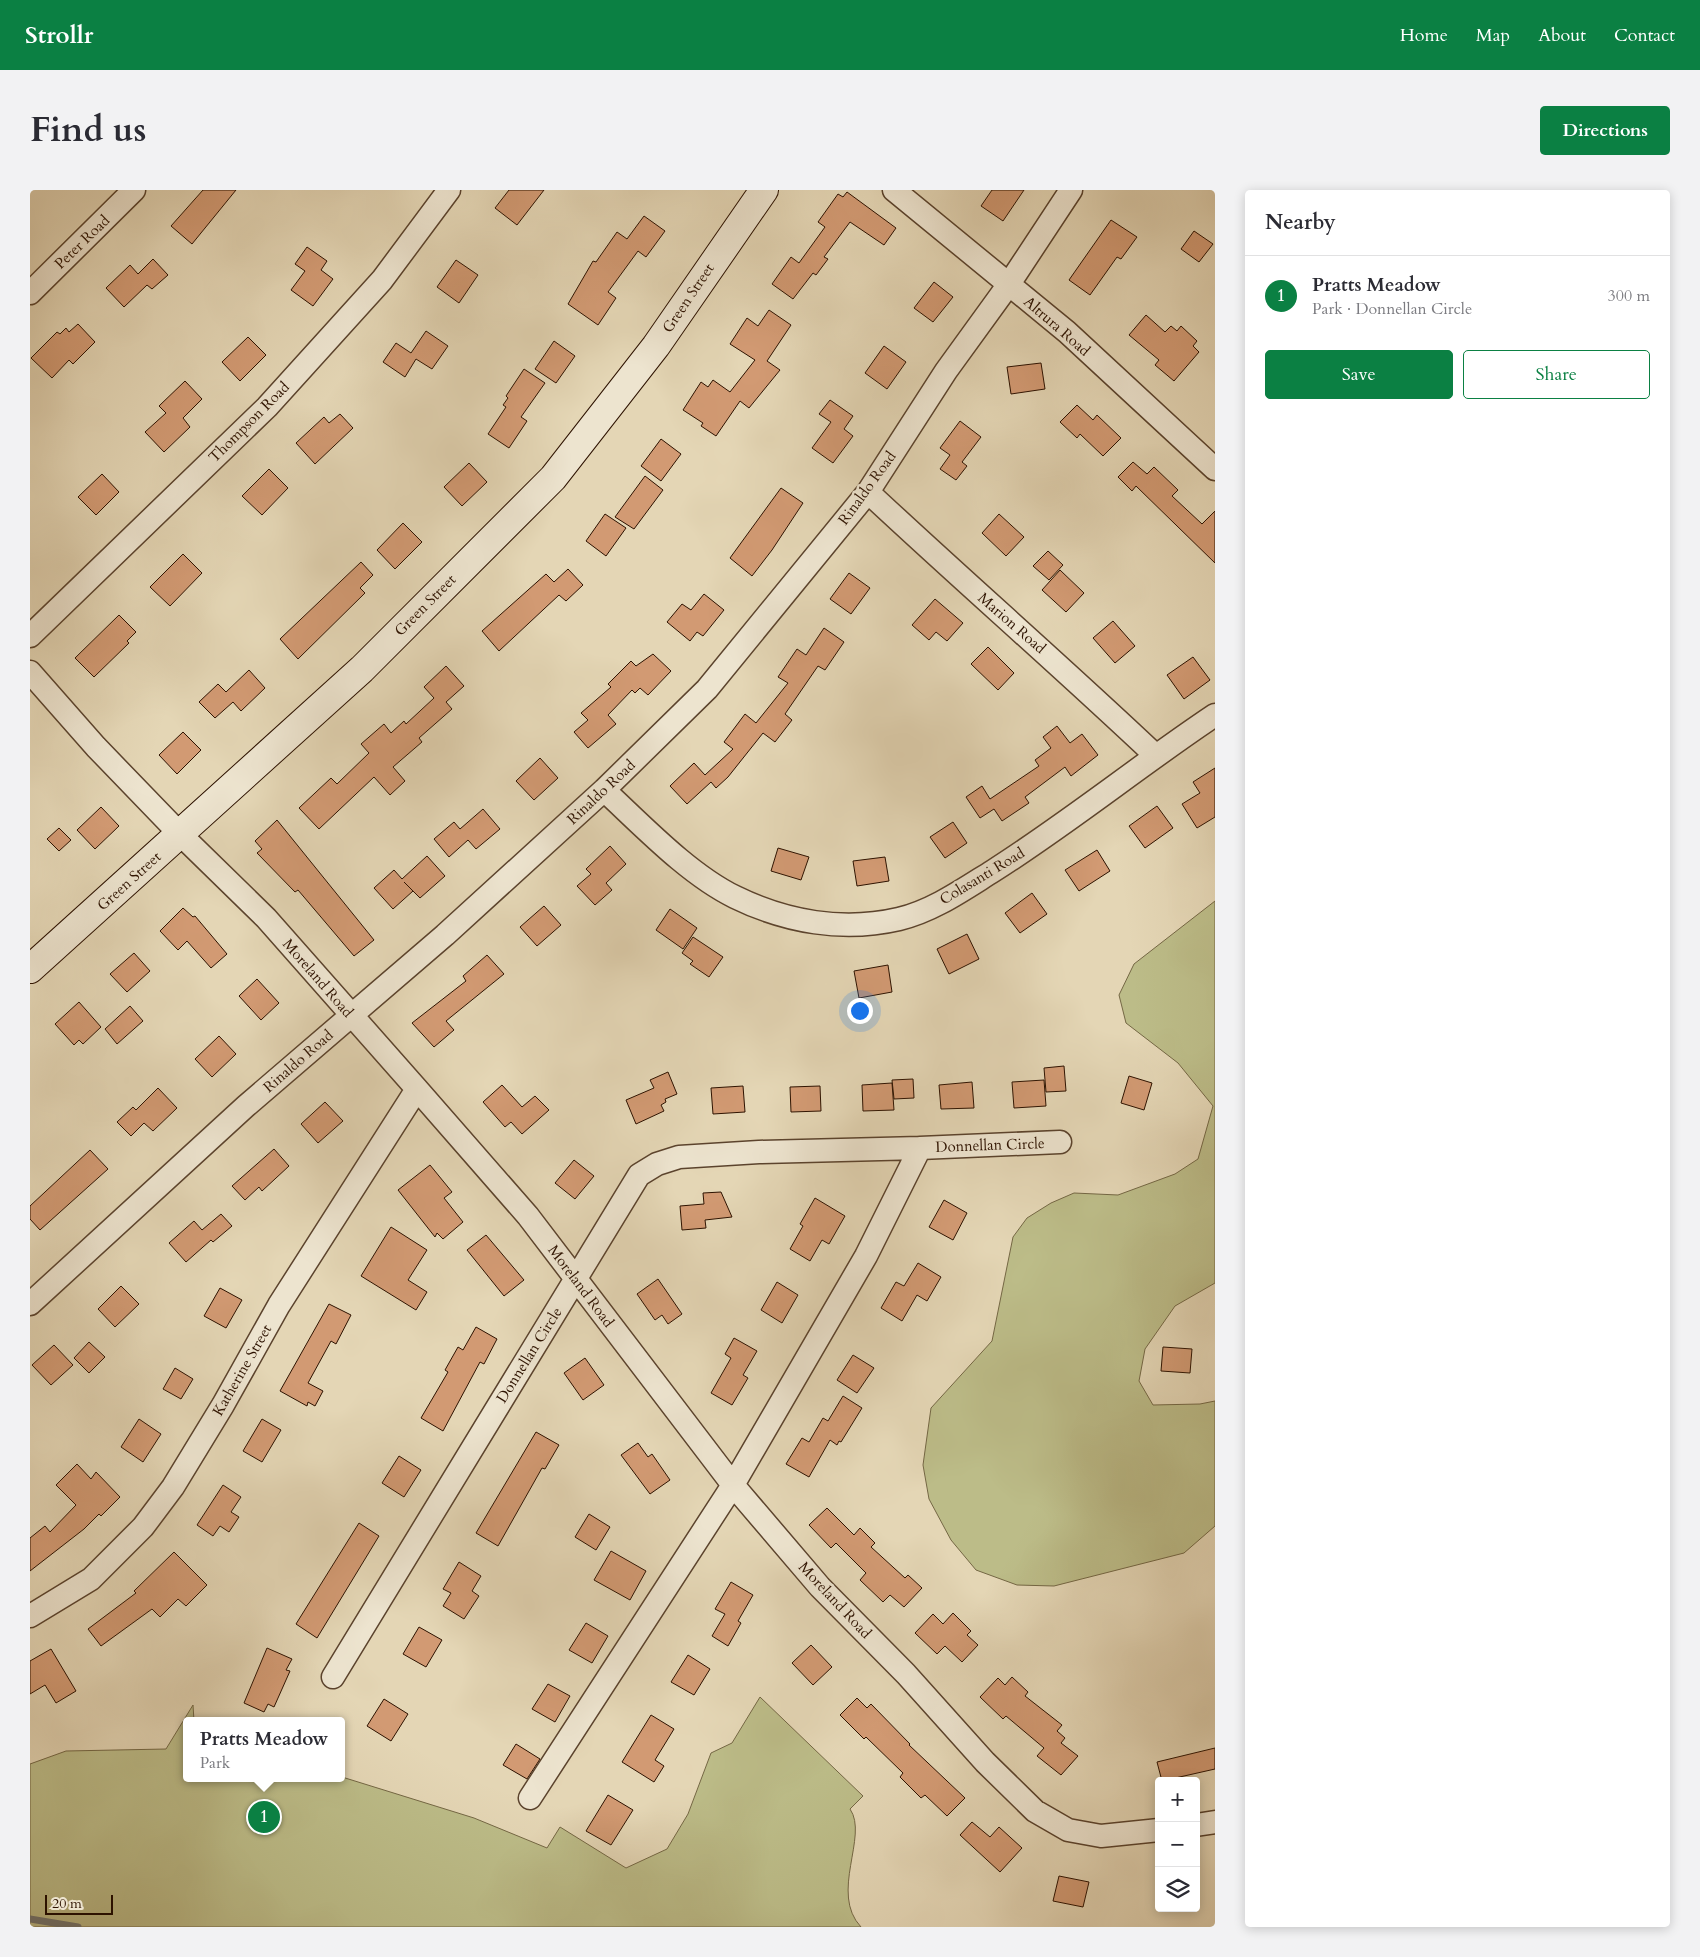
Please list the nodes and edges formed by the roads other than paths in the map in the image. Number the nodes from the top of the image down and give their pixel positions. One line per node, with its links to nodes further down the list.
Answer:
1 (134, 190): 7 (street, Peter Road)
2 (449, 190): 10 (street, Thompson Road)
3 (764, 190): 15 (main road, Green Street)
4 (894, 190): 6 (street, Altrura Road)
5 (1072, 190): 6 (street, Rinaldo Road)
6 (1009, 284): 8 (street, Altrura Road); 9 (street, Rinaldo Road)
7 (30, 294)
8 (1215, 468)
9 (868, 492): 13 (street, Marion Road); 14 (street, Rinaldo Road)
10 (30, 636)
11 (30, 672): 15 (street, Moreland Road)
12 (1215, 715): 13 (street, Colasanti Road)
13 (1155, 755): 14 (street, Colasanti Road)
14 (604, 790): 17 (street, Rinaldo Road)
15 (180, 834): 16 (main road, Green Street); 17 (street, Moreland Road)
16 (30, 969)
17 (351, 1016): 18 (street, Moreland Road); 22 (street, Rinaldo Road)
18 (417, 1089): 21 (street, Moreland Road); 24 (street, Katherine Street)
19 (1060, 1142): 20 (street, Donnellan Circle)
20 (920, 1148): 21 (street, Donnellan Circle); 23 (street, Donnellan Circle)
21 (577, 1280): 23 (street, Moreland Road); 25 (street, Donnellan Circle)
22 (30, 1304)
23 (733, 1485): 26 (street, Donnellan Circle); 29 (street, Moreland Road)
24 (30, 1616)
25 (333, 1677)
26 (530, 1798)
27 (1215, 1822): 28 (street)
28 (1200, 1824)
29 (1155, 1830)

